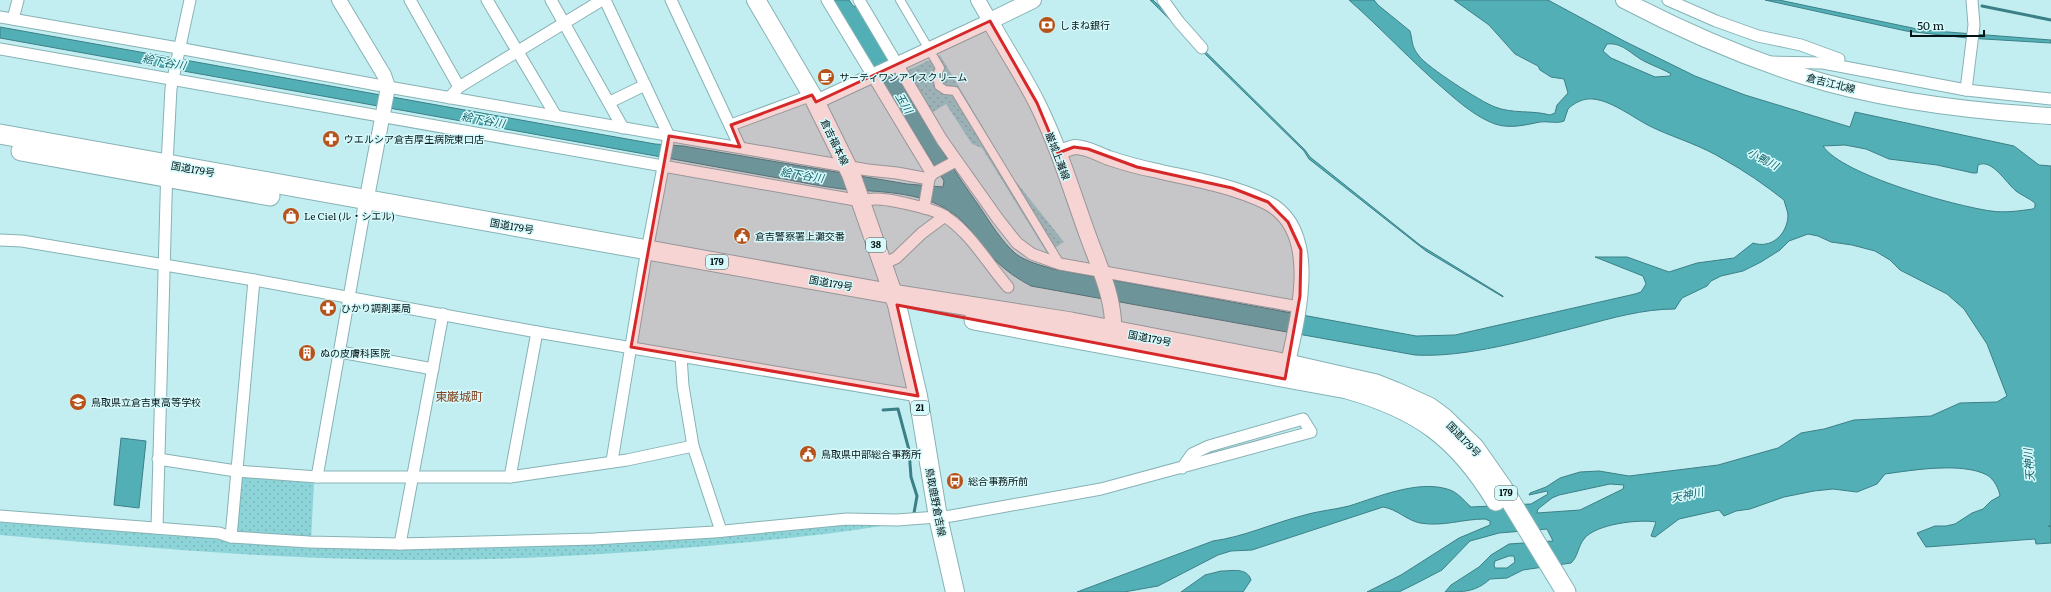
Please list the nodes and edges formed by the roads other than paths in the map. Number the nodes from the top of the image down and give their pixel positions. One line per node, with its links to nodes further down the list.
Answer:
1 (18, 0): 21 (street)
2 (190, 0): 27 (street)
3 (340, 0): 37 (street)
4 (410, 0): 35 (street)
5 (487, 0): 28 (street)
6 (551, 0): 23 (street)
7 (602, 0): 23 (street)
8 (605, 0): 34 (street)
9 (671, 0): 45 (street)
10 (756, 0): 39 (main road, 倉吉福本線 / 38)
11 (827, 0): 33 (street)
12 (859, 0): 30 (street)
13 (900, 0): 24 (street)
14 (978, 0): 22 (street)
15 (1033, 0): 22 (main road)
16 (1163, 0): 25 (street)
17 (1624, 0): 29 (main road, 倉吉江北線)
18 (1668, 0): 31 (street)
19 (1972, 0): 36 (street)
20 (0, 17): 21 (street)
21 (14, 19): 27 (street)
22 (990, 21): 24 (street); 51 (main road, 巌城上灘線)
23 (565, 23): 28 (street); 41 (street)
24 (929, 48): 30 (street); 65 (street)
25 (1202, 48)
26 (0, 49): 32 (street)
27 (177, 52): 32 (street); 37 (street)
28 (518, 52): 35 (street); 43 (street)
29 (1763, 62): 31 (street); 44 (main road, 倉吉江北線)
30 (896, 66): 33 (street); 52 (street)
31 (1850, 68): 36 (street)
32 (173, 76): 42 (street); 55 (street)
33 (875, 76): 39 (street); 56 (street)
34 (645, 85): 41 (street); 48 (street)
35 (459, 87): 38 (street)
36 (1966, 90): 40 (street)
37 (387, 91): 38 (street); 42 (street)
38 (449, 98): 43 (street)
39 (814, 98): 45 (street); 54 (main road, 倉吉福本線 / 38)
40 (2051, 99)
41 (610, 102): 46 (street)
42 (383, 113): 53 (street); 58 (street)
43 (556, 116): 46 (street)
44 (2051, 116)
45 (731, 125): 50 (street)
46 (623, 128): 48 (street)
47 (0, 134): 55 (highway, 国道179号 / 179)
48 (668, 139): 50 (street); 53 (street)
49 (0, 147): 55 (highway, 国道179号 / 179)
50 (740, 147): 54 (street)
51 (1058, 153): 66 (main road, 巌城上灘線); 71 (street)
52 (956, 161): 56 (street); 65 (street)
53 (664, 163): 57 (street); 62 (street)
54 (849, 170): 56 (street); 57 (main road, 倉吉福本線 / 38)
55 (167, 171): 58 (highway, 国道179号 / 179); 63 (street)
56 (930, 176): 59 (street)
57 (860, 198): 59 (street); 64 (main road, 倉吉福本線 / 38)
58 (365, 206): 62 (highway, 国道179号 / 179); 69 (street)
59 (924, 208): 60 (street)
60 (944, 216): 64 (street); 68 (street)
61 (0, 240): 63 (street)
62 (646, 256): 70 (highway, 国道179号 / 179); 75 (street)
63 (164, 264): 67 (street); 82 (street)
64 (882, 264): 70 (main road, 倉吉福本線 / 38)
65 (1060, 264): 66 (street)
66 (1102, 273): 71 (street); 73 (main road, 巌城上灘線)
67 (254, 280): 69 (street); 85 (street)
68 (1008, 287)
69 (350, 298): 72 (street); 76 (street)
70 (895, 300): 73 (highway, 国道179号 / 179); 80 (main road, 鳥取鹿野倉吉線 / 21)
71 (1299, 309): 78 (street)
72 (443, 314): 74 (street); 79 (street)
73 (1113, 330): 78 (highway, 国道179号 / 179)
74 (537, 332): 75 (street); 87 (street)
75 (630, 347): 77 (street); 83 (street)
76 (340, 352): 79 (street); 86 (street)
77 (681, 356): 80 (street); 81 (street)
78 (1288, 363): 96 (highway, 国道179号 / 179); 97 (highway, 国道179号 / 179)
79 (433, 369): 88 (street)
80 (918, 396): 90 (main road, 鳥取鹿野倉吉線 / 21)
81 (693, 446): 83 (street); 92 (street)
82 (158, 459): 85 (street); 91 (street)
83 (612, 461): 87 (street)
84 (1182, 468): 84 (street); 90 (street)
85 (236, 471): 86 (street); 93 (street)
86 (317, 477): 88 (street)
87 (510, 477): 88 (street)
88 (414, 478): 94 (street)
89 (0, 516): 91 (street)
90 (939, 520): 92 (street); 95 (main road, 鳥取鹿野倉吉線 / 21)
91 (156, 528): 93 (street)
92 (721, 531): 94 (street)
93 (231, 537): 94 (street)
94 (400, 544)
95 (956, 592)
96 (1551, 592)
97 (1566, 592)

